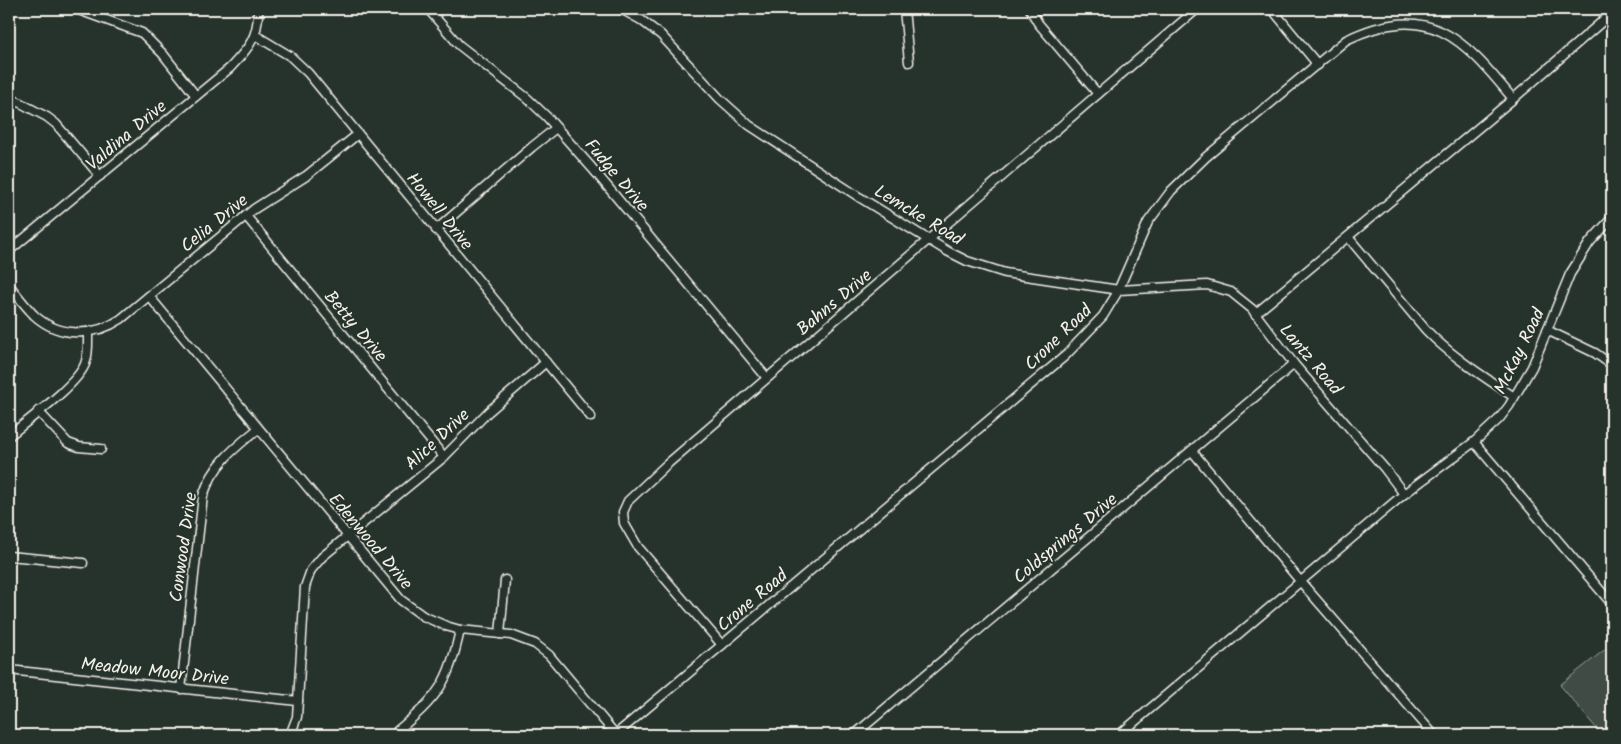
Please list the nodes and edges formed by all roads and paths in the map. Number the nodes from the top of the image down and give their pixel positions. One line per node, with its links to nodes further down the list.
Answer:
1 (76, 9): 14 (street)
2 (258, 9): 10 (street)
3 (428, 9): 17 (street, Fudge Drive)
4 (621, 9): 24 (street, Lemcke Road)
5 (904, 9): 11 (street)
6 (1030, 9): 13 (street)
7 (1197, 9): 13 (street, Bahns Drive)
8 (1272, 9): 12 (street)
9 (1612, 13): 16 (street)
10 (256, 35): 14 (street, Valdina Drive); 18 (street, Howell Drive)
11 (909, 62)
12 (1318, 65): 16 (street, Crone Road); 27 (street, Crone Road)
13 (1098, 94): 24 (street, Bahns Drive)
14 (196, 96): 19 (street, Valdina Drive)
15 (9, 97): 19 (street)
16 (1513, 99): 23 (street)
17 (556, 128): 22 (street); 35 (street, Fudge Drive)
18 (358, 134): 20 (street, Celia Drive); 22 (street, Howell Drive)
19 (100, 176): 25 (street, Valdina Drive)
20 (246, 216): 28 (street, Celia Drive); 44 (street, Betty Drive)
21 (1612, 218): 30 (street, McKay Road)
22 (436, 230): 32 (street, Howell Drive)
23 (1348, 237): 29 (street); 36 (street)
24 (929, 240): 27 (street, Lemcke Road); 35 (street, Bahns Drive)
25 (9, 251)
26 (9, 285): 31 (street)
27 (1119, 290): 29 (street, Lemcke Road); 54 (street, Crone Road)
28 (149, 296): 31 (street, Celia Drive); 39 (street, Edenwood Drive)
29 (1255, 314): 33 (street, Lantz Road)
30 (1547, 330): 34 (street); 36 (street, McKay Road)
31 (88, 333): 37 (street)
32 (546, 362): 38 (street, Howell Drive); 44 (street, Alice Drive)
33 (1294, 364): 43 (street, Coldsprings Drive); 45 (street, Lantz Road)
34 (1612, 365)
35 (767, 378): 54 (street, Bahns Drive)
36 (1514, 397): 41 (street, McKay Road)
37 (38, 411): 40 (street); 42 (street)
38 (591, 417)
39 (258, 429): 46 (street, Edenwood Drive); 56 (street, Conwood Drive)
40 (9, 436)
41 (1474, 442): 45 (street, McKay Road); 51 (street)
42 (101, 449)
43 (1192, 451): 50 (street); 61 (street, Coldsprings Drive)
44 (444, 456): 46 (street, Alice Drive)
45 (1404, 494): 50 (street)
46 (347, 537): 52 (street, Edenwood Drive); 57 (street, Alice Drive)
47 (9, 556): 48 (street)
48 (83, 563)
49 (504, 580): 53 (street)
50 (1301, 582): 62 (street); 63 (street)
51 (1612, 604)
52 (460, 630): 53 (street, Edenwood Drive); 58 (street)
53 (500, 634): 60 (street, Edenwood Drive)
54 (722, 644): 60 (street, Crone Road)
55 (9, 670): 56 (street, Meadow Moor Drive)
56 (181, 689): 57 (street, Meadow Moor Drive)
57 (298, 701): 59 (street, Alice Drive)
58 (397, 731)
59 (290, 735)
60 (615, 735)
61 (854, 735)
62 (1119, 735)
63 (1434, 735)

